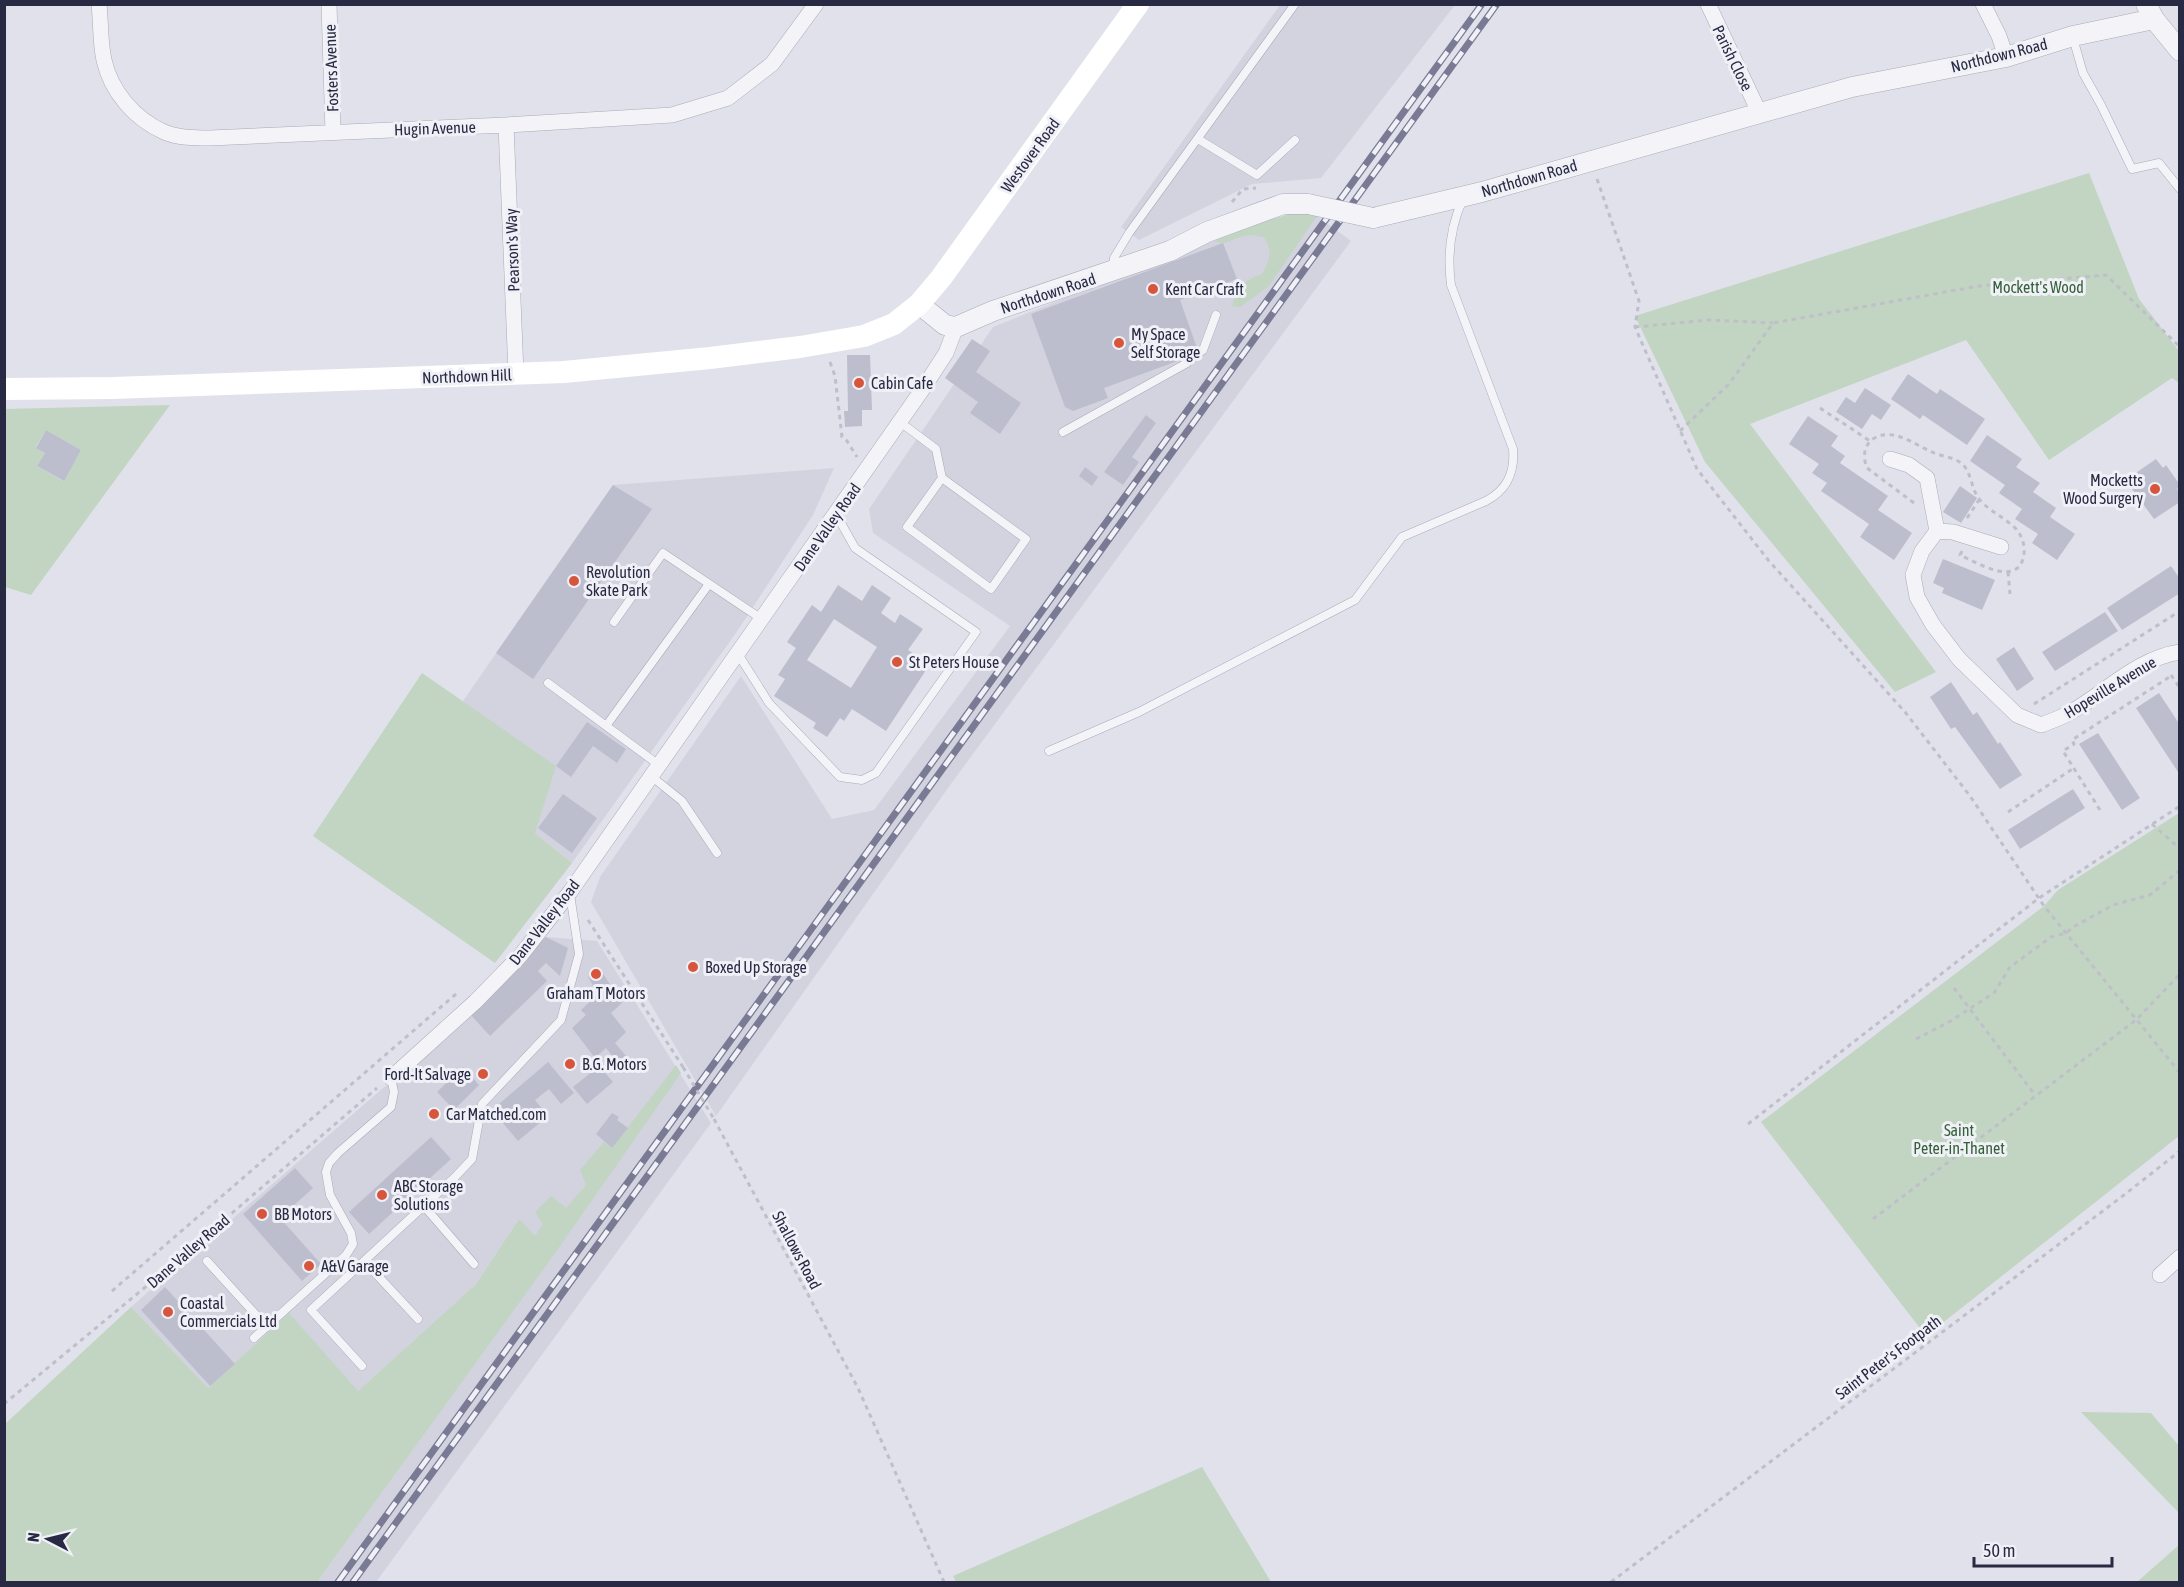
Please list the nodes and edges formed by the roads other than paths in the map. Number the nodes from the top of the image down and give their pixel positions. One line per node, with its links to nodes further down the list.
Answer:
1 (99, 4): 14 (street, Hugin Avenue)
2 (329, 4): 14 (street, Fosters Avenue)
3 (816, 4): 13 (street, Hugin Avenue)
4 (1138, 4): 20 (main road, Westover Road)
5 (1295, 4): 15 (lane)
6 (1708, 4): 12 (street, Parish Close)
7 (1983, 4): 11 (street)
8 (2150, 12): 9 (street, Northdown Road); 10 (street)
9 (2073, 36): 11 (street, Northdown Road); 17 (lane)
10 (2178, 46)
11 (2006, 57): 12 (street, Northdown Road)
12 (1759, 112): 18 (street, Northdown Road)
13 (507, 125): 14 (street, Hugin Avenue); 23 (street, Pearson's Way)
14 (333, 132)
15 (1198, 139): 16 (lane); 19 (lane)
16 (1295, 140)
17 (2180, 189)
18 (1464, 196): 19 (street, Northdown Road, bridge); 39 (lane)
19 (1113, 271): 22 (street, Northdown Road)
20 (919, 304): 22 (street); 23 (main road, Northdown Hill)
21 (1216, 315): 26 (lane)
22 (956, 327): 25 (street, Dane Valley Road)
23 (516, 374): 24 (main road, Northdown Hill)
24 (4, 389)
25 (900, 422): 28 (lane); 29 (street, Dane Valley Road)
26 (1064, 432)
27 (1890, 459): 30 (street)
28 (942, 478): 28 (lane)
29 (836, 514): 33 (street, Dane Valley Road); 36 (lane)
30 (1936, 525): 31 (street); 35 (street, Hopeville Avenue)
31 (2001, 547)
32 (709, 584): 33 (lane); 34 (lane); 38 (lane)
33 (763, 620): 36 (street, Dane Valley Road)
34 (614, 622)
35 (2180, 652)
36 (738, 654): 40 (street, Dane Valley Road)
37 (548, 683): 38 (lane)
38 (606, 726): 40 (lane)
39 (1049, 751)
40 (655, 771): 41 (lane); 42 (street, Dane Valley Road)
41 (717, 852)
42 (570, 892): 43 (street, Dane Valley Road); 44 (lane)
43 (390, 1078): 51 (lane)
44 (424, 1206): 47 (lane); 48 (lane)
45 (2178, 1260): 49 (street)
46 (207, 1261): 51 (lane)
47 (364, 1261): 50 (lane); 53 (lane)
48 (474, 1264)
49 (2160, 1275)
50 (418, 1319)
51 (267, 1327): 52 (lane)
52 (254, 1338)
53 (362, 1366)

